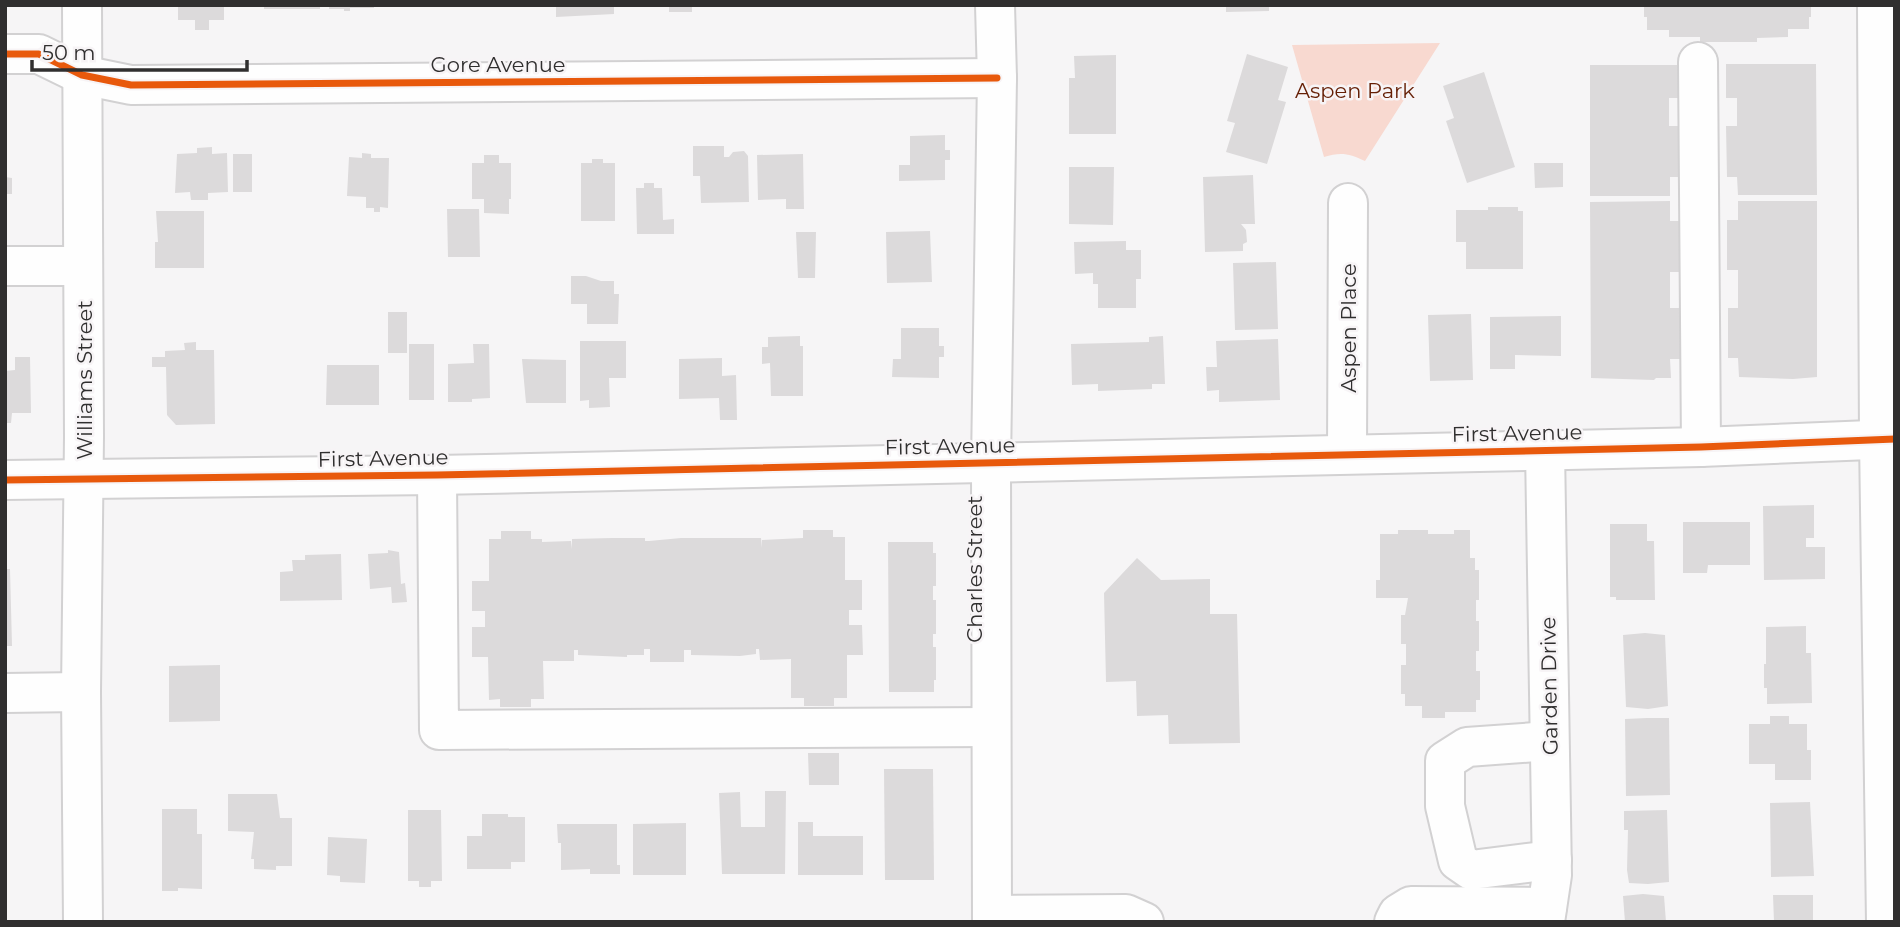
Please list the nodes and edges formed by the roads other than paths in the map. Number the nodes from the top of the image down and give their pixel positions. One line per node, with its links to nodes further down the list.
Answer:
1 (82, 5): 6 (street, Williams Street)
2 (995, 5): 7 (street, Charles Street)
3 (1877, 5): 11 (street)
4 (5, 54): 6 (street, Gore Avenue)
5 (1698, 62): 12 (street)
6 (82, 75): 7 (street, Gore Avenue); 10 (street, Williams Street)
7 (997, 78): 15 (street, Charles Street)
8 (1348, 203): 14 (street, Aspen Place)
9 (5, 266): 10 (street)
10 (83, 266): 18 (street, Williams Street)
11 (1887, 439): 12 (street, First Avenue); 29 (street)
12 (1701, 447): 13 (street, First Avenue)
13 (1545, 450): 14 (street, First Avenue); 22 (street, Garden Drive)
14 (1347, 454): 15 (street, First Avenue)
15 (991, 463): 16 (street, First Avenue); 21 (street, Charles Street)
16 (437, 475): 18 (street, First Avenue); 21 (street)
17 (5, 480): 18 (street, First Avenue)
18 (84, 481): 19 (street, Williams Street)
19 (81, 692): 20 (street); 26 (street, Williams Street)
20 (5, 693)
21 (992, 727): 25 (street, Charles Street)
22 (1549, 741): 23 (street, Garden Drive); 23 (street)
23 (1552, 860): 24 (street, Garden Drive)
24 (1546, 914): 28 (street)
25 (992, 919): 27 (street)
26 (83, 922)
27 (1144, 922)
28 (1394, 922)
29 (1886, 922)

